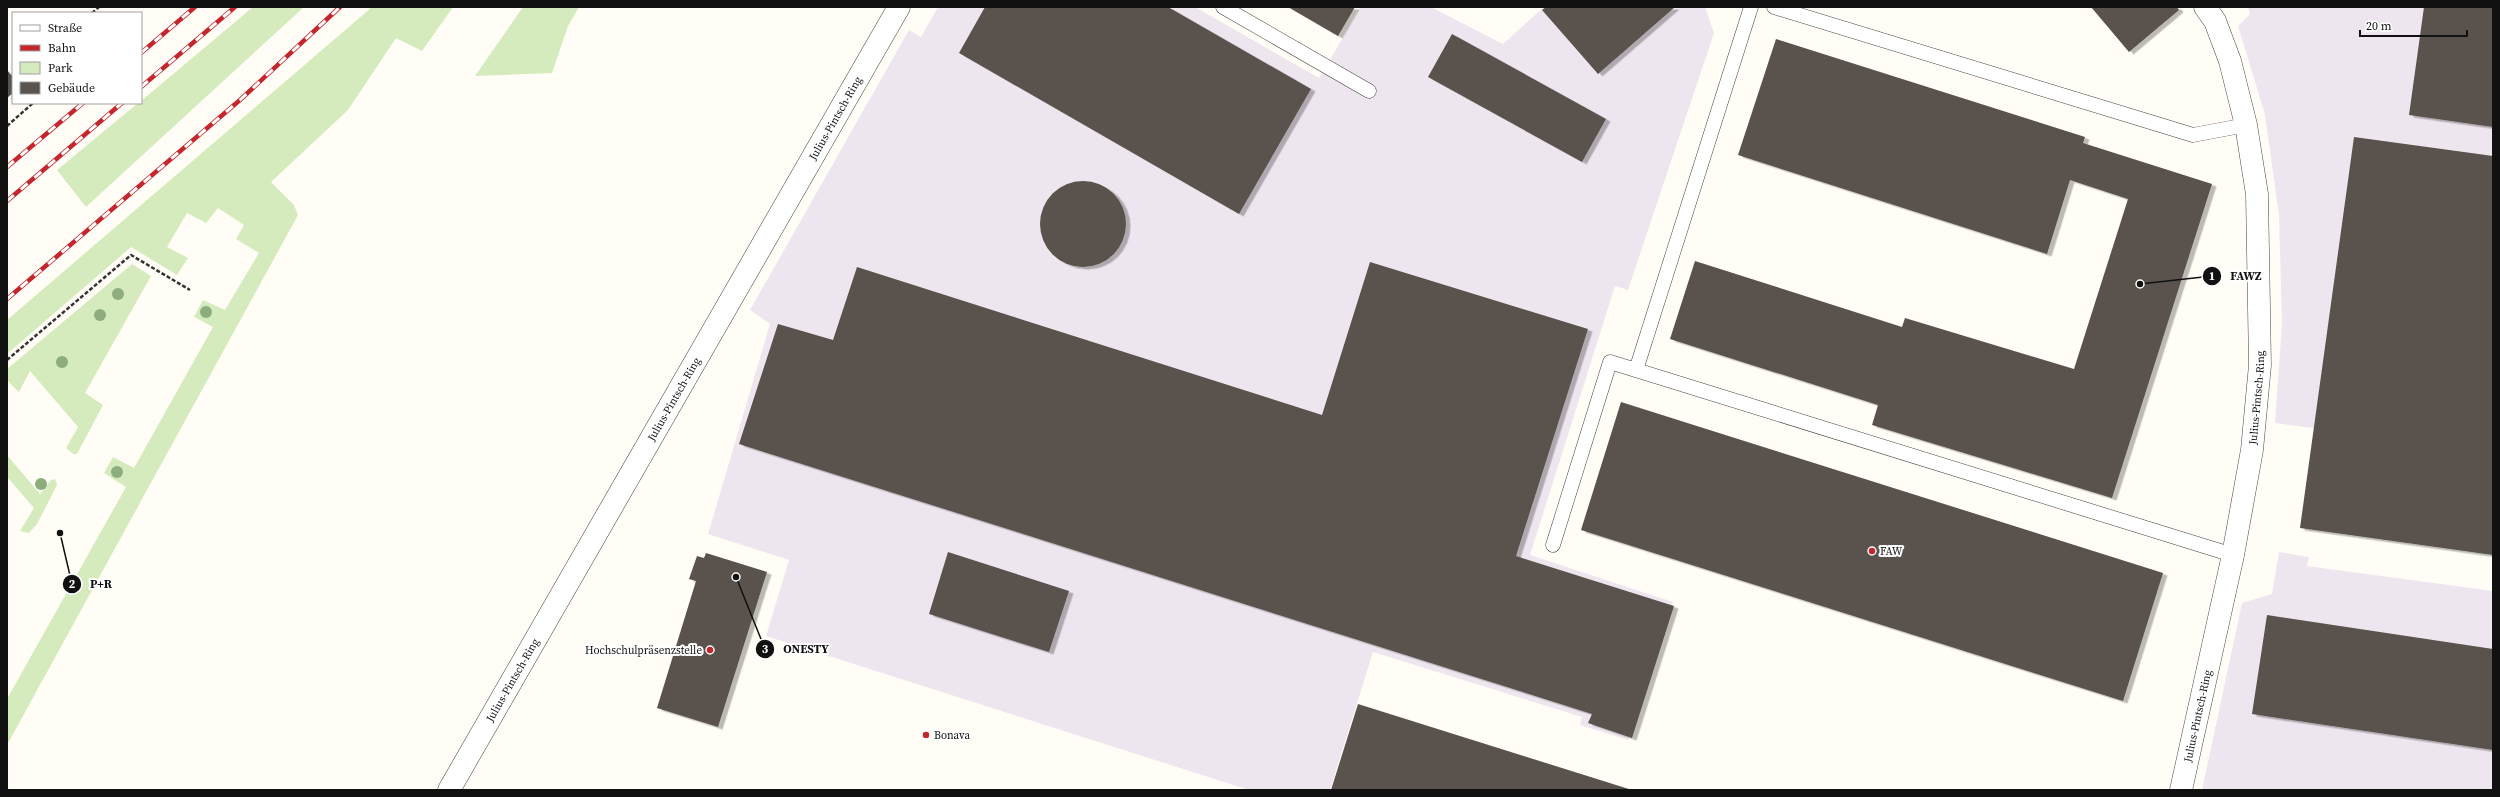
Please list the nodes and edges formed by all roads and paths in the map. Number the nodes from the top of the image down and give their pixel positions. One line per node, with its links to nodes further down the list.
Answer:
1 (899, 7): 15 (street, Julius-Pintsch-Ring)
2 (1223, 7): 6 (lane)
3 (1751, 7): 12 (lane)
4 (1774, 7): 8 (lane)
5 (2205, 7): 8 (street, Julius-Pintsch-Ring)
6 (1369, 91)
7 (32, 104): 9 (path)
8 (2246, 125): 14 (street, Julius-Pintsch-Ring)
9 (7, 126)
10 (190, 290): 11 (path)
11 (7, 360)
12 (1636, 370): 13 (lane); 14 (lane)
13 (1553, 545)
14 (2233, 555): 16 (street, Julius-Pintsch-Ring)
15 (449, 790)
16 (2181, 790)

